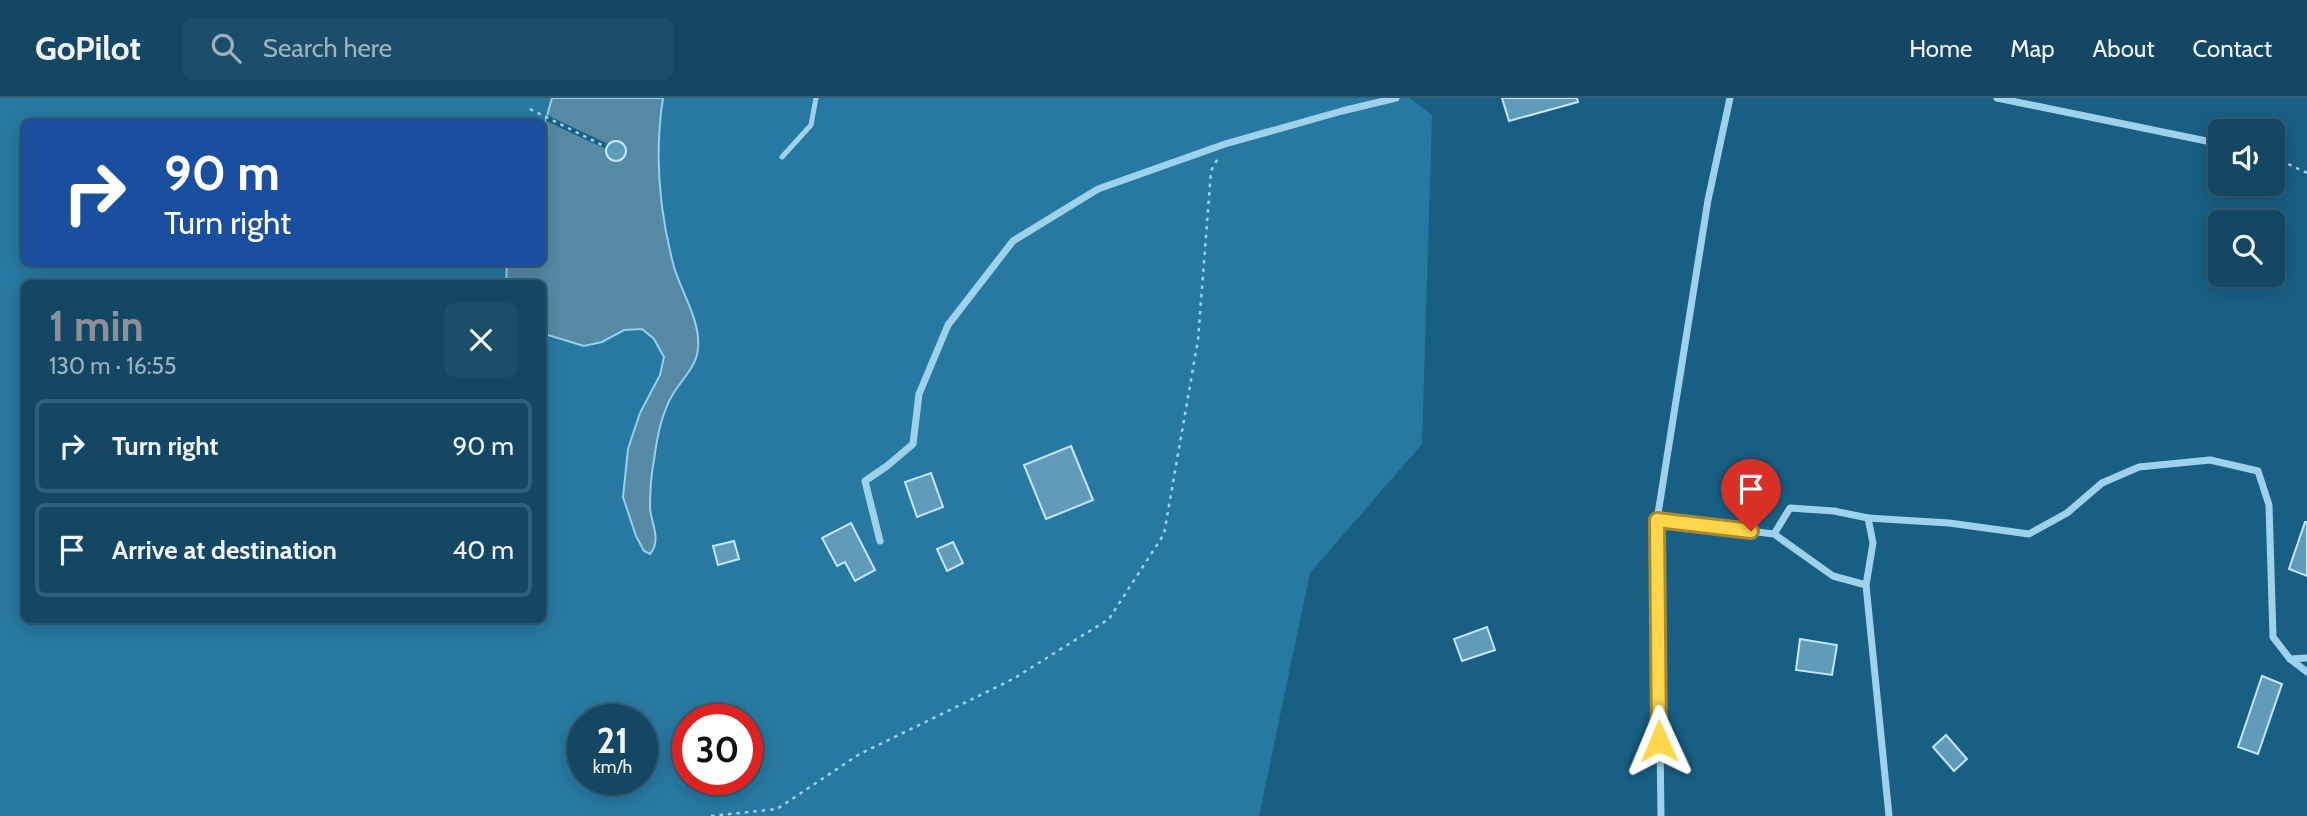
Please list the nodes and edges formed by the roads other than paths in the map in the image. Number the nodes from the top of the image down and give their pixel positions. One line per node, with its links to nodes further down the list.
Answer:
1 (816, 98): 7 (lane)
2 (1396, 98): 11 (street)
3 (1730, 98): 9 (street)
4 (1997, 98): 5 (street)
5 (2032, 101): 6 (street)
6 (2208, 141)
7 (782, 157)
8 (1868, 518): 10 (street); 12 (street); 14 (street)
9 (1657, 520): 10 (street); 16 (street)
10 (1774, 534): 12 (street)
11 (880, 541)
12 (1866, 585): 17 (street)
13 (2307, 658): 14 (street)
14 (2290, 659): 15 (street)
15 (2307, 672)
16 (1661, 816)
17 (1889, 816)

